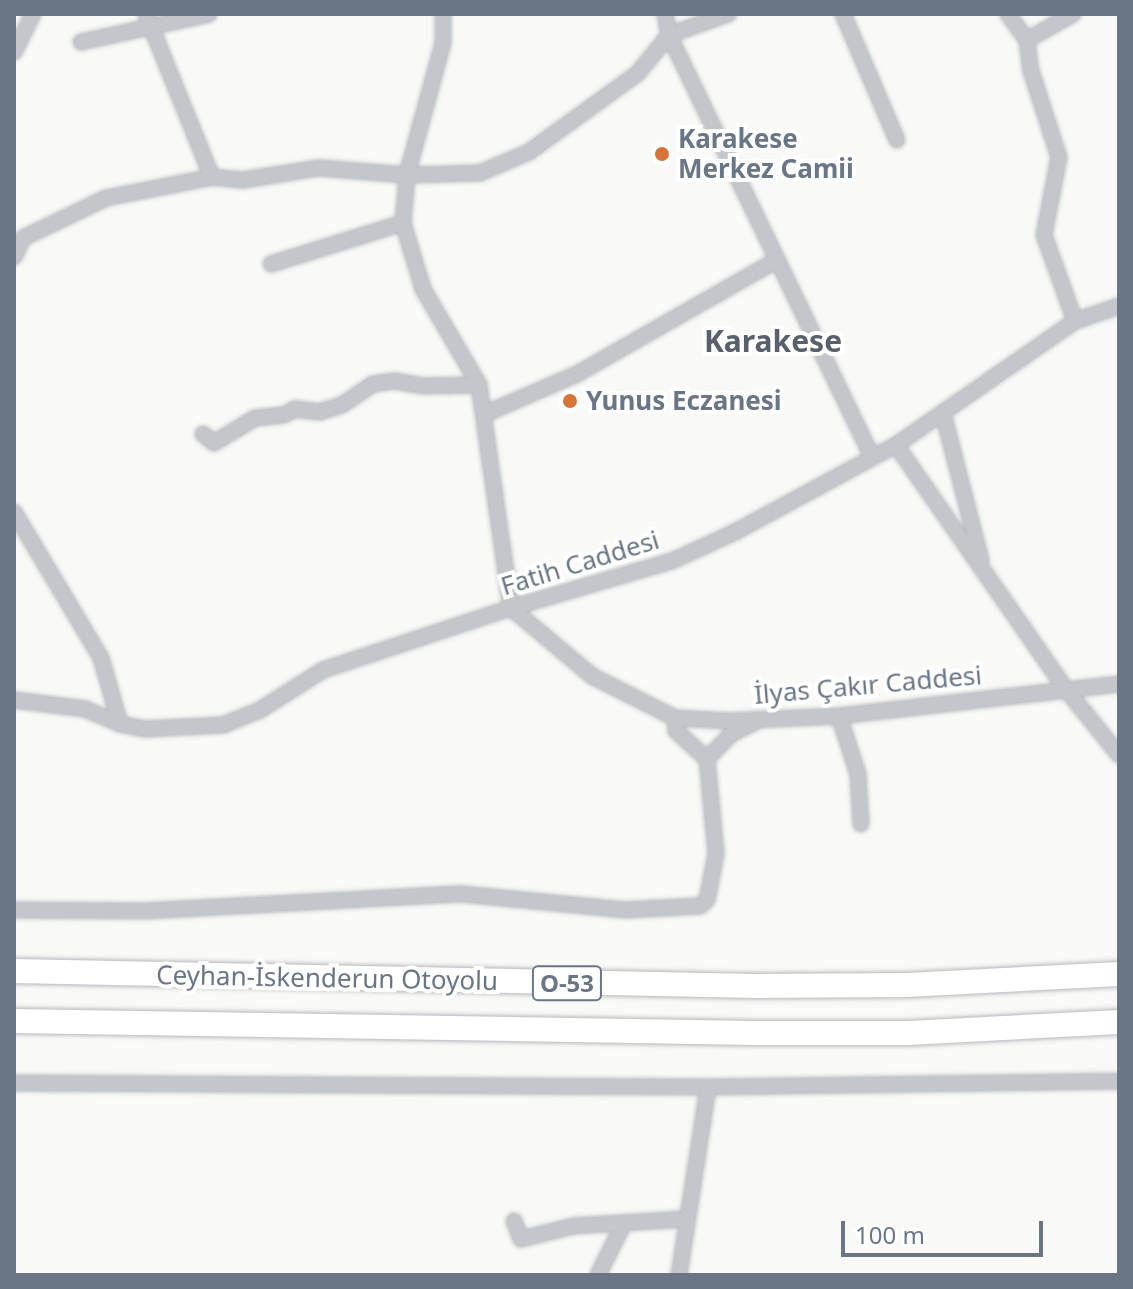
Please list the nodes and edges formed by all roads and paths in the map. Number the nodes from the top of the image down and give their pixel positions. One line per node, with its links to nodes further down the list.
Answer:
1 (33, 14): 13 (street)
2 (209, 14): 9 (street)
3 (443, 14): 15 (street)
4 (665, 14): 10 (street)
5 (728, 14): 10 (street)
6 (843, 14): 14 (street)
7 (1008, 14): 11 (street)
8 (1073, 14): 11 (street)
9 (148, 21): 12 (street); 16 (street)
10 (669, 35): 15 (street); 20 (street)
11 (1027, 40): 23 (street)
12 (81, 42)
13 (14, 52)
14 (897, 140)
15 (407, 175): 16 (street); 17 (street)
16 (212, 177): 18 (street)
17 (403, 223): 21 (street); 24 (street)
18 (18, 232): 19 (street)
19 (14, 257)
20 (777, 260): 26 (street); 29 (street)
21 (271, 264)
22 (1119, 306): 23 (street, Fatih Caddesi)
23 (1075, 321): 25 (street, Fatih Caddesi)
24 (479, 385): 26 (street); 27 (street)
25 (943, 413): 28 (street, Fatih Caddesi); 31 (street)
26 (485, 414): 32 (street)
27 (203, 434)
28 (896, 445): 29 (street, Fatih Caddesi); 31 (street)
29 (872, 457): 32 (street, Fatih Caddesi)
30 (14, 512): 39 (street)
31 (984, 572): 34 (street)
32 (511, 608): 37 (street); 39 (street, Fatih Caddesi)
33 (1119, 684): 34 (street, İlyas Çakır Caddesi)
34 (1065, 688): 36 (street, İlyas Çakır Caddesi); 40 (street)
35 (14, 700): 39 (street, Fatih Caddesi)
36 (839, 716): 38 (street, İlyas Çakır Caddesi); 42 (street)
37 (675, 718): 38 (street, İlyas Çakır Caddesi); 41 (street)
38 (763, 720): 41 (street)
39 (120, 724)
40 (1119, 755)
41 (707, 759): 43 (street)
42 (861, 824)
43 (14, 910)
44 (14, 971): 45 (highway, Ceyhan-İskenderun Otoyolu / O-53)
45 (1119, 974)
46 (14, 1021): 47 (highway, Ceyhan-İskenderun Otoyolu / O-53)
47 (1119, 1022)
48 (1119, 1081): 50 (street)
49 (14, 1083): 50 (street)
50 (708, 1087): 51 (street)
51 (686, 1219): 53 (street); 55 (street)
52 (514, 1221): 53 (street)
53 (624, 1223): 54 (street)
54 (598, 1275)
55 (679, 1275)

